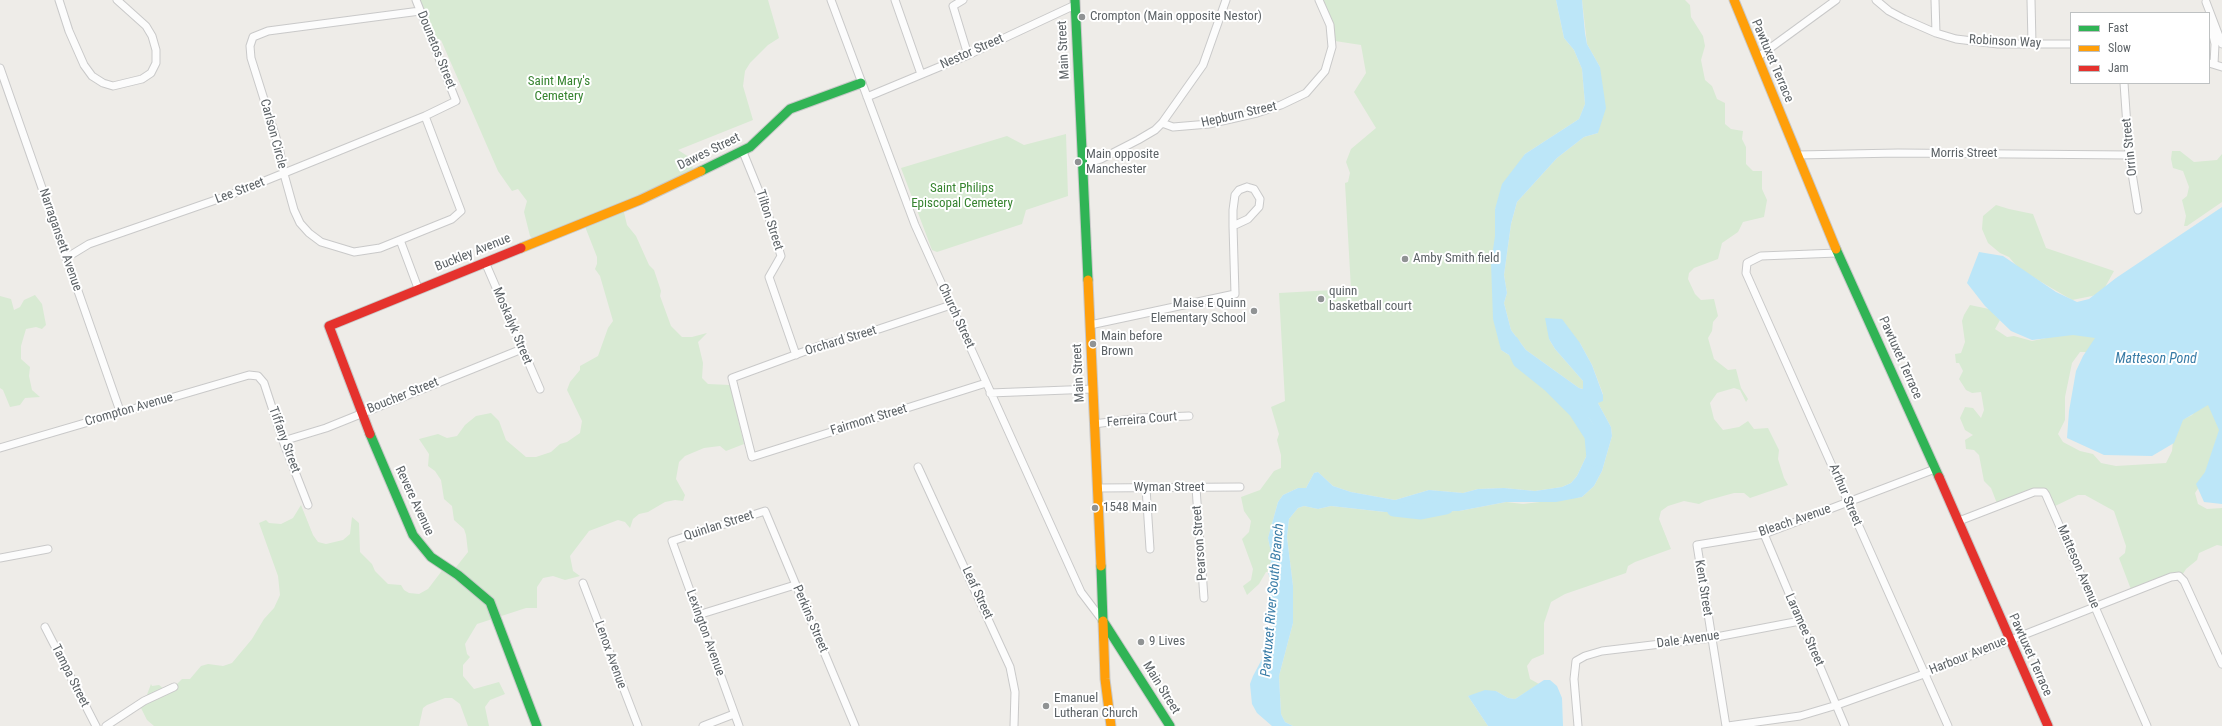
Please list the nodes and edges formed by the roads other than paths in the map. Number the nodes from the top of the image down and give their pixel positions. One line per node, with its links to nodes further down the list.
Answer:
1 (59, 0): 2 (street)
2 (117, 0)
3 (416, 0): 16 (street, Dounetos Street)
4 (831, 0): 31 (street, Church Street)
5 (895, 0): 30 (street)
6 (963, 0): 25 (street)
7 (1226, 0): 36 (street)
8 (1319, 0): 36 (street, Hepburn Street)
9 (1734, 0): 26 (street, Pawtuxet Terrace)
10 (1836, 0): 26 (street)
11 (1876, 0): 21 (street, Robinson Way)
12 (1936, 0): 21 (street)
13 (2031, 0): 22 (street)
14 (2205, 1): 17 (street); 18 (street)
15 (1075, 3): 25 (street, Nestor Street); 40 (street, Main Street)
16 (420, 11): 34 (street, Dounetos Street); 41 (street, Carlson Circle)
17 (2208, 12)
18 (2209, 12)
19 (2210, 14): 24 (street)
20 (2210, 22): 27 (street)
21 (1936, 33): 22 (street, Robinson Way)
22 (2032, 43): 23 (street, Robinson Way)
23 (2070, 44)
24 (2222, 44)
25 (968, 55): 30 (street, Nestor Street)
26 (1758, 58): 38 (street, Pawtuxet Terrace)
27 (2211, 63): 28 (street)
28 (2222, 67)
29 (0, 68): 47 (street, Narragansett Avenue)
30 (921, 74): 33 (street, Nestor Street)
31 (861, 83): 33 (street, Church Street); 37 (street, Dawes Street)
32 (2124, 84): 39 (street, Orrin Street)
33 (867, 97): 50 (street, Church Street)
34 (456, 101): 35 (street, Lee Street)
35 (425, 116): 41 (street, Lee Street); 45 (street, Carlson Circle)
36 (1162, 122): 40 (street)
37 (742, 152): 42 (street, Dawes Street); 54 (street, Tilton Street)
38 (1798, 155): 39 (street, Morris Street); 46 (street, Pawtuxet Terrace)
39 (2129, 155): 43 (street, Orrin Street)
40 (1082, 165): 51 (street, Main Street)
41 (284, 174): 45 (street, Carlson Circle); 47 (street, Lee Street)
42 (627, 205): 48 (street, Buckley Avenue)
43 (2138, 210)
44 (1234, 226): 44 (street); 51 (street)
45 (400, 240): 49 (street)
46 (1837, 253): 68 (street, Pawtuxet Terrace); 73 (street, Arthur Street)
47 (66, 258): 60 (street, Narragansett Avenue)
48 (485, 262): 49 (street, Buckley Avenue); 53 (street, Moskalyk Street)
49 (418, 288): 52 (street, Buckley Avenue)
50 (951, 305): 54 (street, Orchard Street); 56 (street, Church Street)
51 (1090, 325): 58 (street, Main Street)
52 (329, 326): 61 (street, Revere Avenue)
53 (522, 349): 57 (street, Moskalyk Street); 61 (street, Boucher Street)
54 (796, 355): 66 (street, Orchard Street)
55 (258, 376): 60 (street, Crompton Avenue); 64 (street, Tiffany Street)
56 (986, 384): 59 (street, Church Street); 66 (street, Fairmont Street)
57 (540, 389)
58 (1093, 389): 59 (street); 63 (street, Main Street)
59 (990, 394): 88 (street, Church Street)
60 (120, 412): 65 (street, Crompton Avenue)
61 (361, 413): 64 (street, Boucher Street); 100 (street, Revere Avenue)
62 (1189, 416): 63 (street, Ferreira Court)
63 (1094, 424): 70 (street, Main Street)
64 (283, 441): 74 (street, Tiffany Street)
65 (0, 448)
66 (752, 457)
67 (918, 467): 105 (street, Leaf Street)
68 (1935, 469): 73 (street, Bleach Avenue); 76 (street, Pawtuxet Terrace)
69 (1240, 487): 72 (street, Wyman Street)
70 (1098, 488): 71 (street, Wyman Street); 88 (street, Main Street)
71 (1146, 488): 72 (street, Wyman Street); 81 (street)
72 (1196, 488): 85 (street, Pearson Street)
73 (1849, 502): 77 (street, Bleach Avenue); 94 (street, Arthur Street)
74 (308, 505)
75 (765, 511): 78 (street, Quinlan Street); 84 (street, Perkins Street)
76 (1959, 521): 86 (street, Matteson Avenue); 92 (street, Pawtuxet Terrace)
77 (1764, 534): 79 (street, Bleach Avenue); 89 (street, Laramee Street)
78 (672, 541): 87 (street, Lexington Avenue)
79 (1697, 545): 91 (street, Kent Street)
80 (48, 548): 82 (street)
81 (1150, 548)
82 (0, 558)
83 (583, 583): 101 (street, Lenox Avenue)
84 (795, 585): 87 (street); 104 (street, Perkins Street)
85 (1204, 598)
86 (2095, 607): 92 (street, Harbour Avenue); 93 (street, Harbour Avenue); 113 (street, Matteson Avenue)
87 (698, 615): 97 (street, Lexington Avenue)
88 (1103, 621): 106 (street); 107 (street, Main Street)
89 (1800, 621): 91 (street, Dale Avenue); 96 (street, Laramee Street)
90 (45, 627): 98 (street, Tampa Street)
91 (1711, 638): 108 (street, Dale Avenue); 109 (street, Kent Street)
92 (2008, 640): 94 (street, Harbour Avenue); 112 (street, Pawtuxet Terrace)
93 (2222, 664)
94 (1924, 674): 96 (street, Harbour Avenue); 111 (street, Arthur Street)
95 (174, 687): 99 (street)
96 (1837, 705): 109 (street, Harbour Avenue); 110 (street, Laramee Street)
97 (734, 714): 102 (street); 103 (street, Lexington Avenue)
98 (96, 726)
99 (106, 726)
100 (537, 726)
101 (638, 726)
102 (703, 726)
103 (739, 726)
104 (855, 726)
105 (1014, 726)
106 (1110, 726)
107 (1170, 726)
108 (1578, 726)
109 (1727, 726)
110 (1846, 726)
111 (1948, 726)
112 (2048, 726)
113 (2147, 726)

